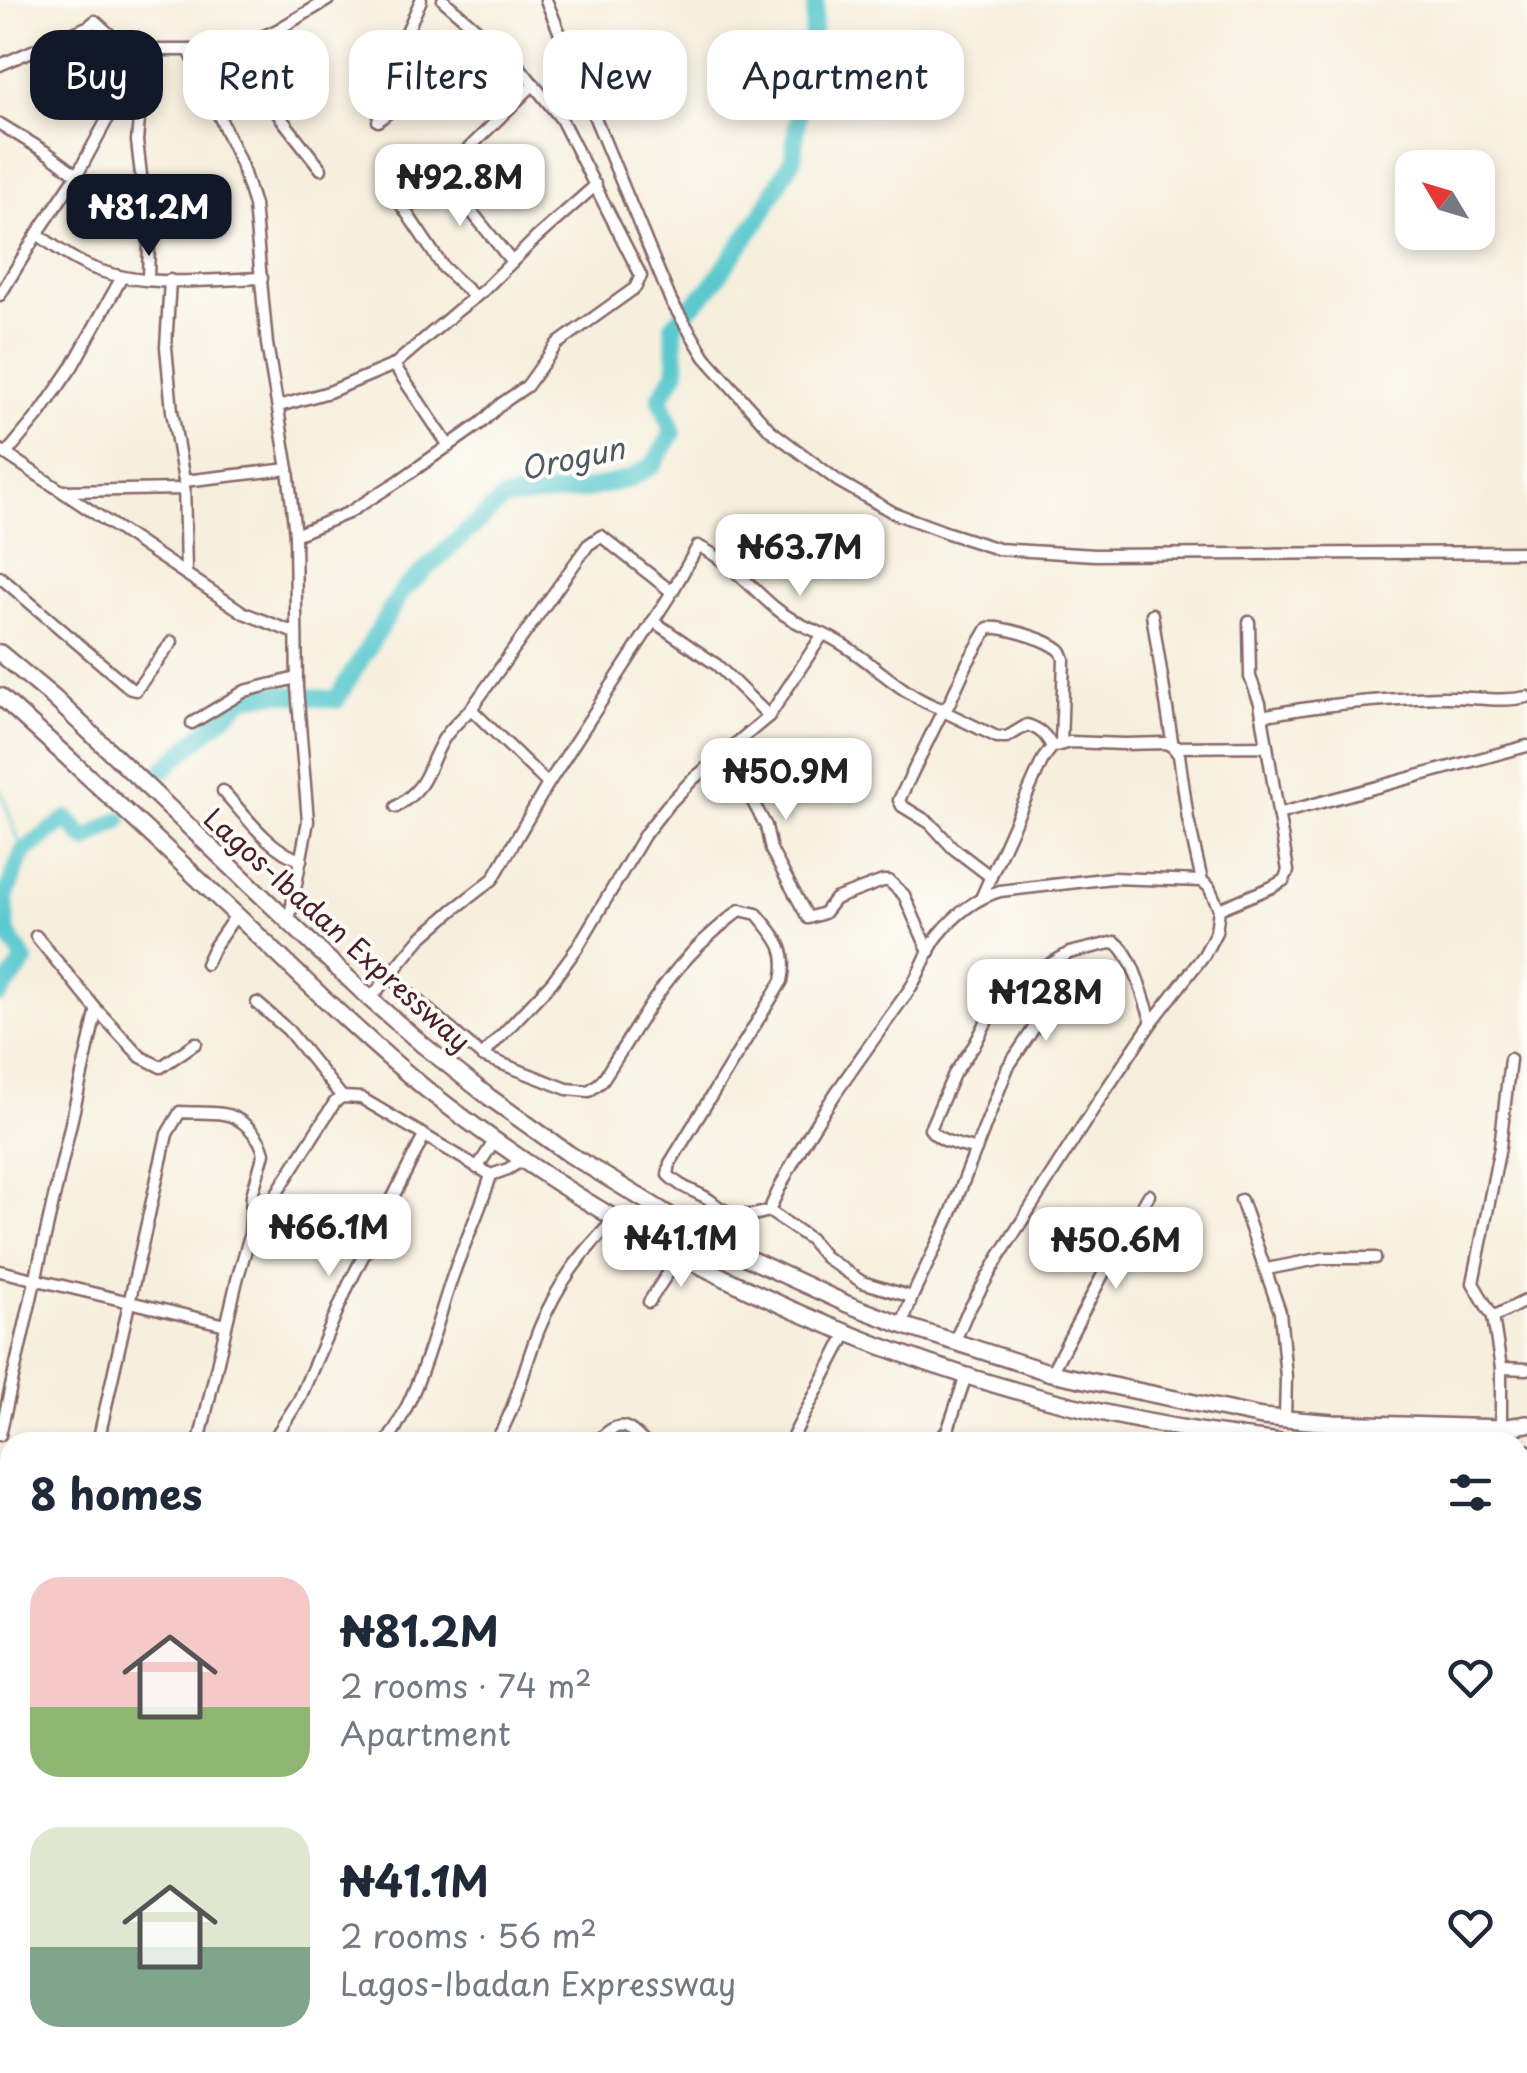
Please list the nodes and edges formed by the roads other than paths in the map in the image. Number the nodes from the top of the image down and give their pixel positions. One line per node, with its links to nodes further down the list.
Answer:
1 (328, 0): 7 (street)
2 (421, 0): 15 (street)
3 (443, 0): 10 (street)
4 (546, 0): 37 (street)
5 (80, 30): 6 (street)
6 (105, 30)
7 (278, 30)
8 (30, 52): 9 (street)
9 (0, 65)
10 (534, 84): 18 (street); 20 (street)
11 (107, 120): 19 (street)
12 (139, 120): 25 (street)
13 (221, 120): 24 (street)
14 (283, 120): 17 (street)
15 (378, 121)
16 (0, 124): 19 (street)
17 (321, 169)
18 (439, 171): 22 (street); 28 (street)
19 (77, 175): 21 (street)
20 (596, 185): 22 (street); 31 (street)
21 (37, 234): 23 (street); 27 (street)
22 (512, 262): 28 (street)
23 (122, 278): 25 (street); 32 (street)
24 (262, 278): 26 (street); 30 (street)
25 (148, 279): 26 (street)
26 (170, 280): 34 (street)
27 (0, 295)
28 (475, 297): 29 (street)
29 (394, 365): 30 (street); 31 (street)
30 (278, 406): 33 (street)
31 (449, 446): 36 (street)
32 (3, 452): 35 (street)
33 (288, 469): 34 (street); 36 (street)
34 (184, 485): 35 (street); 38 (street)
35 (61, 490): 38 (street)
36 (295, 536): 44 (street)
37 (1527, 552)
38 (186, 573): 44 (street)
39 (0, 577): 46 (street)
40 (672, 592): 42 (street); 45 (street); 51 (street)
41 (1152, 614): 59 (street)
42 (653, 622): 53 (street); 61 (street)
43 (1248, 622): 54 (street)
44 (295, 633): 48 (street)
45 (823, 634): 52 (street); 53 (street)
46 (172, 642)
47 (0, 653): 72 (highway, Lagos-Ibadan Expressway)
48 (296, 683): 55 (street); 65 (street)
49 (0, 696): 71 (highway, Lagos-Ibadan Expressway)
50 (1527, 697): 54 (street)
51 (471, 709): 61 (street); 63 (street)
52 (944, 710): 56 (street); 56 (street); 66 (street)
53 (770, 716): 60 (street)
54 (1262, 716): 57 (street)
55 (192, 724)
56 (1056, 746): 59 (street); 66 (street)
57 (1266, 746): 59 (street); 64 (street)
58 (1527, 746): 64 (street)
59 (1173, 747): 67 (street)
60 (716, 760): 74 (street); 83 (street)
61 (548, 784): 76 (street)
62 (222, 790): 65 (street)
63 (396, 807)
64 (1278, 814): 70 (street)
65 (301, 860): 72 (street)
66 (990, 876): 68 (street); 69 (street)
67 (1202, 881): 68 (street); 70 (street)
68 (1000, 891): 69 (street)
69 (982, 896): 74 (street)
70 (1219, 909): 81 (street)
71 (236, 915): 75 (street); 87 (highway, Lagos-Ibadan Expressway)
72 (288, 921): 77 (highway, Lagos-Ibadan Expressway)
73 (36, 936): 80 (street)
74 (929, 952): 94 (street)
75 (206, 964)
76 (390, 976): 77 (street); 83 (street)
77 (370, 1000): 107 (highway, Lagos-Ibadan Expressway)
78 (1059, 1002): 88 (street)
79 (257, 1003): 85 (street)
80 (96, 1009): 82 (street); 101 (street)
81 (1152, 1022): 88 (street); 110 (street)
82 (196, 1042)
83 (482, 1056): 94 (street)
84 (1510, 1059): 106 (street)
85 (342, 1097): 86 (street); 96 (street)
86 (424, 1136): 90 (street); 121 (street)
87 (495, 1140): 89 (highway, Lagos-Ibadan Expressway); 90 (street)
88 (976, 1150): 102 (street)
89 (522, 1160): 91 (street); 95 (highway, Lagos-Ibadan Expressway)
90 (478, 1168): 91 (street)
91 (491, 1175): 122 (street)
92 (1149, 1195): 113 (street)
93 (1242, 1200): 99 (street)
94 (769, 1211): 102 (street)
95 (615, 1219): 97 (highway, Lagos-Ibadan Expressway); 123 (street)
96 (250, 1235): 104 (street); 108 (street)
97 (679, 1256): 105 (street); 109 (highway, Lagos-Ibadan Expressway)
98 (1375, 1258): 99 (street)
99 (1267, 1269): 115 (street)
100 (0, 1271): 101 (street)
101 (36, 1281): 104 (street); 118 (street)
102 (912, 1297): 107 (street)
103 (1527, 1300): 106 (street)
104 (130, 1301): 108 (street); 119 (street)
105 (649, 1302)
106 (1493, 1318): 111 (street)
107 (902, 1325): 110 (highway, Lagos-Ibadan Expressway)
108 (226, 1326): 120 (street)
109 (847, 1333): 114 (highway, Lagos-Ibadan Expressway); 126 (street)
110 (954, 1343): 113 (highway, Lagos-Ibadan Expressway)
111 (1501, 1368): 112 (street); 117 (street)
112 (1527, 1369)
113 (1052, 1373): 115 (highway, Lagos-Ibadan Expressway)
114 (966, 1376): 127 (street); 128 (highway, Lagos-Ibadan Expressway)
115 (1285, 1420): 117 (highway, Lagos-Ibadan Expressway)
116 (1527, 1424): 117 (highway, Lagos-Ibadan Expressway)
117 (1502, 1428)
118 (1, 1432)
119 (100, 1432)
120 (201, 1432)
121 (278, 1432)
122 (394, 1432)
123 (500, 1432)
124 (610, 1432): 125 (street)
125 (632, 1432)
126 (795, 1432)
127 (946, 1432)
128 (1202, 1432)

